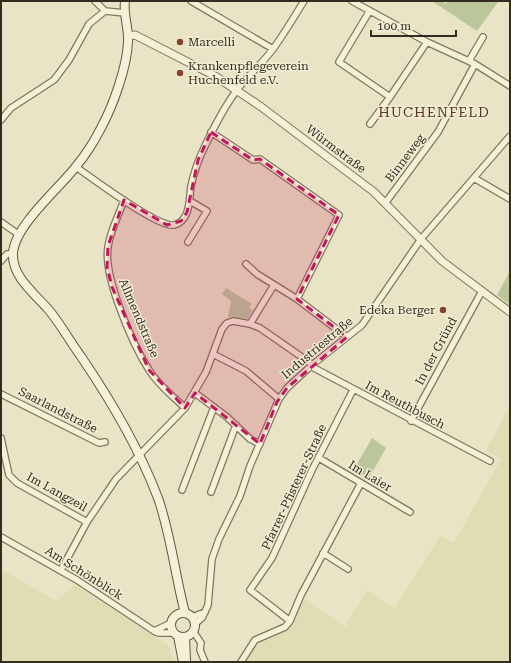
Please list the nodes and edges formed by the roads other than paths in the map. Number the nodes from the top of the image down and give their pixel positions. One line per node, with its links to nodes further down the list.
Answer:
1 (95, 1): 6 (street)
2 (125, 1): 8 (main road)
3 (191, 1): 12 (street)
4 (304, 1): 12 (street)
5 (352, 1): 7 (street)
6 (105, 11): 8 (street); 17 (street)
7 (369, 12): 11 (street); 16 (street)
8 (124, 13): 9 (main road)
9 (128, 36): 15 (street, Würmstraße); 21 (main road)
10 (483, 37): 13 (street, Binneweg)
11 (427, 42): 13 (street); 16 (street)
12 (273, 49): 15 (street)
13 (472, 63): 14 (street); 26 (street, Binneweg)
14 (510, 86)
15 (237, 90): 19 (street); 26 (street, Würmstraße)
16 (390, 97): 18 (street)
17 (1, 120)
18 (370, 124)
19 (211, 132): 25 (street); 36 (street)
20 (510, 136): 22 (street, Industriestraße)
21 (76, 167): 24 (street); 28 (main road)
22 (474, 178): 23 (street); 29 (street, Industriestraße)
23 (510, 199)
24 (124, 200): 25 (street); 47 (street, Allmendstraße)
25 (190, 201): 30 (street)
26 (386, 202): 29 (street, Würmstraße)
27 (1, 222): 28 (street)
28 (18, 234): 31 (main road)
29 (421, 240): 35 (street, Würmstraße); 39 (street, Industriestraße)
30 (188, 242)
31 (13, 254): 32 (street); 53 (main road)
32 (1, 261)
33 (246, 264): 34 (street)
34 (274, 285): 36 (street); 38 (street)
35 (482, 291): 37 (street, Würmstraße); 48 (street, In der Gründ)
36 (297, 299): 39 (street)
37 (510, 312)
38 (250, 324): 40 (street); 41 (street, Im Reuthbusch)
39 (347, 337): 41 (street, Industriestraße)
40 (213, 354): 43 (street); 45 (street)
41 (312, 365): 42 (street, Im Reuthbusch); 45 (street, Industriestraße)
42 (353, 390): 48 (street, Im Reuthbusch); 54 (street, Pfarrer-Pfisterer-Straße)
43 (195, 393): 46 (street); 47 (street)
44 (1, 394): 51 (street, Saarlandstraße)
45 (279, 398): 52 (street, Industriestraße)
46 (214, 406): 49 (street); 57 (street)
47 (185, 408): 53 (street)
48 (411, 421): 55 (street, Im Reuthbusch)
49 (236, 425): 52 (street); 58 (street)
50 (1, 438): 60 (street, Im Langzeil)
51 (105, 442)
52 (260, 444): 65 (street, Industriestraße)
53 (139, 455): 60 (street); 65 (main road)
54 (319, 458): 56 (street, Im Laier); 66 (street, Pfarrer-Pfisterer-Straße)
55 (490, 461)
56 (361, 483): 59 (street, Im Laier); 62 (street)
57 (182, 490)
58 (210, 492)
59 (410, 512)
60 (88, 522): 64 (street)
61 (1, 537): 64 (street, Am Schönblick)
62 (324, 553): 63 (street); 66 (street)
63 (348, 569)
64 (61, 570): 68 (street, Am Schönblick)
65 (188, 620): 67 (main road); 69 (main road); 72 (street)
66 (290, 621): 73 (street)
67 (171, 623): 68 (street); 69 (main road)
68 (154, 631): 69 (street, Am Schönblick)
69 (179, 635): 70 (main road); 71 (main road)
70 (183, 662)
71 (186, 662)
72 (205, 662)
73 (242, 662)

